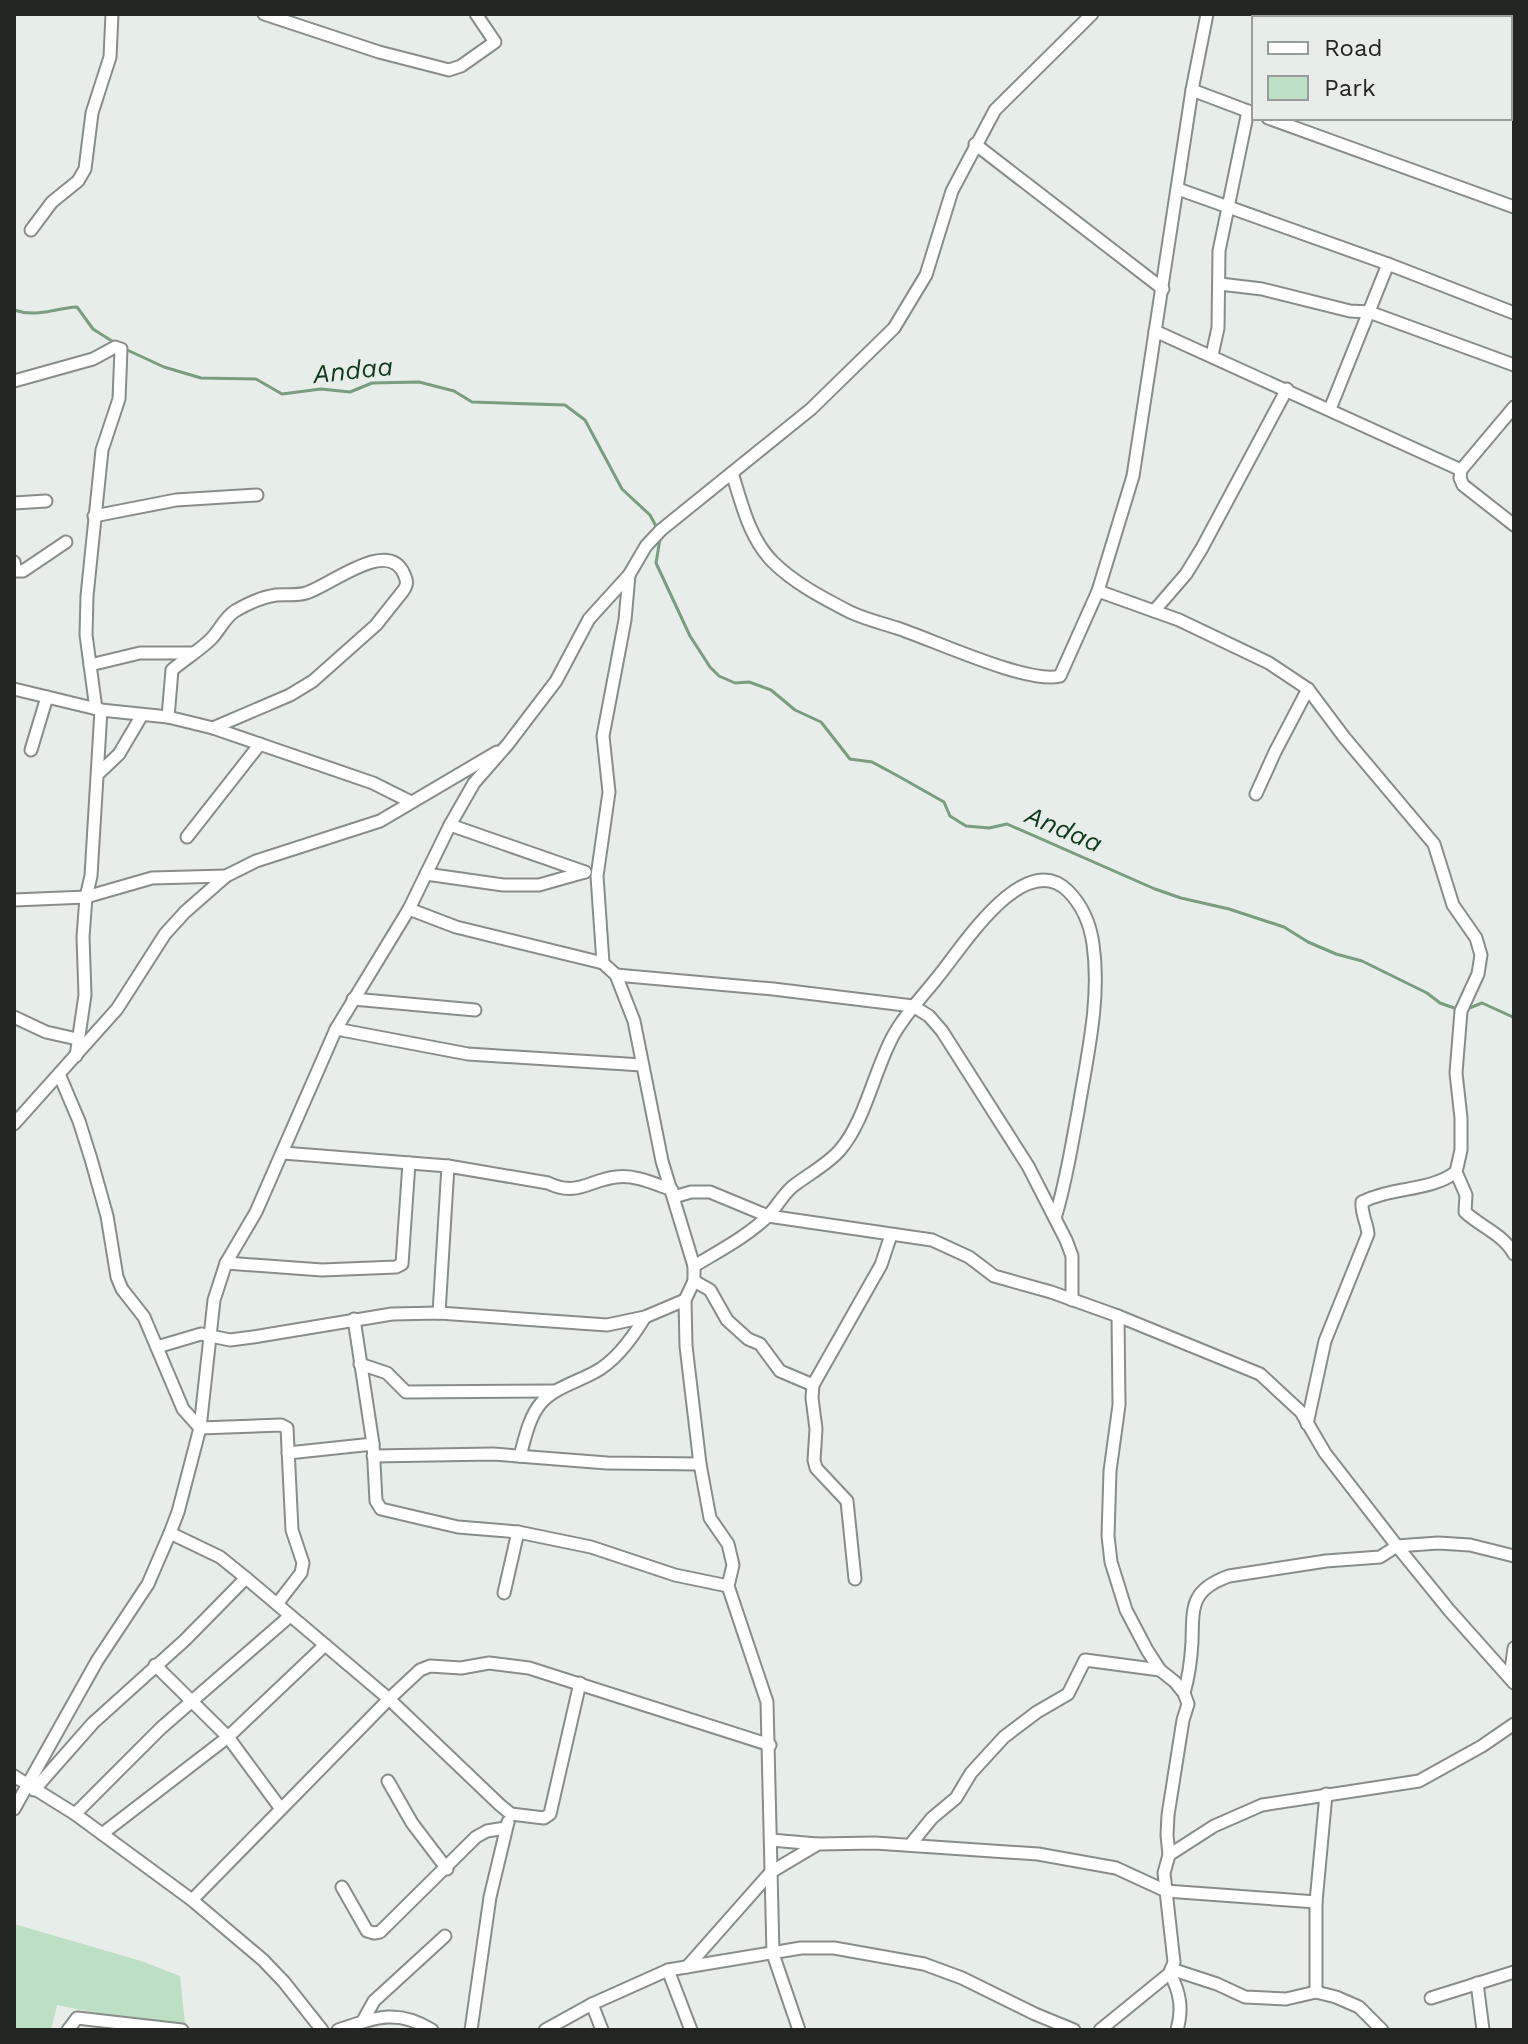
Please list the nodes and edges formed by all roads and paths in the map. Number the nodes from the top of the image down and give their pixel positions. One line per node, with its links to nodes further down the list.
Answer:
1 (112, 14): 13 (street)
2 (264, 14): 3 (street)
3 (476, 14)
4 (1092, 14): 9 (street)
5 (1207, 14): 6 (street)
6 (1192, 90): 7 (street); 10 (street)
7 (1251, 112): 12 (street)
8 (1274, 120): 11 (street)
9 (975, 144): 16 (street); 27 (street)
10 (1178, 189): 12 (street); 16 (street)
11 (1514, 207)
12 (1229, 208): 14 (street); 15 (street)
13 (31, 230)
14 (1388, 264): 17 (street); 18 (street)
15 (1220, 284): 17 (street); 20 (street)
16 (1163, 289): 19 (street)
17 (1369, 312): 21 (street); 25 (street)
18 (1514, 313)
19 (1155, 331): 20 (street); 36 (street)
20 (1212, 355): 23 (street)
21 (1514, 365)
22 (14, 381): 31 (street)
23 (1287, 389): 25 (street); 37 (street)
24 (1514, 407): 26 (street)
25 (1330, 409): 26 (street)
26 (1461, 470): 32 (street)
27 (732, 473): 35 (street); 36 (street)
28 (257, 495): 31 (street)
29 (46, 501): 30 (street)
30 (14, 503)
31 (94, 516): 39 (street)
32 (1514, 525)
33 (66, 542): 34 (street)
34 (14, 562)
35 (629, 575): 48 (street); 56 (street)
36 (1098, 591): 37 (street)
37 (1154, 611): 41 (street)
38 (193, 653): 39 (street); 45 (street); 46 (street)
39 (90, 665): 43 (street)
40 (14, 689): 42 (street)
41 (1308, 689): 51 (street); 76 (street)
42 (47, 697): 43 (street); 49 (street)
43 (98, 710): 44 (street); 50 (street)
44 (142, 715): 45 (street); 50 (street)
45 (168, 717): 46 (street)
46 (213, 728): 47 (street)
47 (260, 744): 52 (street); 54 (street)
48 (508, 744): 52 (street); 53 (street)
49 (31, 750)
50 (99, 773): 58 (street)
51 (1256, 794)
52 (411, 802): 57 (street)
53 (450, 825): 55 (street); 56 (street)
54 (187, 837)
55 (426, 874): 56 (street); 60 (street)
56 (591, 874): 61 (street)
57 (226, 876): 58 (street); 69 (street)
58 (86, 897): 59 (street); 68 (street)
59 (14, 900)
60 (409, 909): 61 (street); 63 (street)
61 (603, 963): 62 (street)
62 (616, 975): 64 (street); 70 (street)
63 (353, 999): 65 (street); 67 (street)
64 (913, 1006): 78 (street); 79 (street); 79 (street)
65 (475, 1010)
66 (14, 1017): 68 (street)
67 (336, 1029): 70 (street); 73 (street)
68 (77, 1039): 69 (street)
69 (76, 1056): 71 (street)
70 (642, 1065): 77 (street)
71 (59, 1074): 72 (street); 92 (street)
72 (14, 1124)
73 (283, 1153): 74 (street); 82 (street)
74 (409, 1163): 75 (street); 82 (street)
75 (448, 1166): 77 (street); 87 (street)
76 (1456, 1172): 81 (street); 96 (street)
77 (673, 1194): 78 (street); 83 (street)
78 (768, 1216): 80 (street); 83 (street)
79 (1055, 1218): 86 (street)
80 (891, 1235): 86 (street); 94 (street)
81 (1514, 1254)
82 (226, 1263): 91 (street)
83 (694, 1266): 84 (street)
84 (694, 1281): 85 (street); 94 (street)
85 (685, 1300): 89 (street); 101 (street)
86 (1072, 1300): 88 (street)
87 (439, 1313): 89 (street); 90 (street)
88 (1118, 1316): 96 (street); 115 (street)
89 (645, 1317): 95 (street)
90 (354, 1319): 91 (street); 93 (street)
91 (209, 1336): 92 (street); 97 (street)
92 (157, 1347): 97 (street)
93 (360, 1364): 95 (street); 98 (street)
94 (813, 1385): 107 (street)
95 (555, 1391): 100 (street)
96 (1307, 1424): 104 (street)
97 (200, 1428): 99 (street); 103 (street)
98 (373, 1450): 99 (street); 100 (street); 102 (street)
99 (288, 1453): 110 (street)
100 (520, 1456): 101 (street)
101 (700, 1464): 108 (street)
102 (518, 1532): 108 (street); 109 (street)
103 (170, 1533): 106 (street); 126 (street)
104 (1397, 1546): 105 (street); 116 (street); 118 (street)
105 (1514, 1556)
106 (246, 1578): 110 (street); 114 (street)
107 (855, 1579)
108 (728, 1586): 123 (street)
109 (504, 1593)
110 (277, 1604): 111 (street)
111 (290, 1616): 112 (street); 120 (street)
112 (325, 1645): 119 (street); 122 (street)
113 (1514, 1648): 116 (street)
114 (155, 1665): 120 (street); 126 (street)
115 (1160, 1670): 118 (street); 136 (street)
116 (1512, 1680)
117 (580, 1683): 119 (street); 123 (street); 131 (street)
118 (1184, 1693): 137 (street)
119 (389, 1699): 129 (street); 131 (street)
120 (191, 1701): 122 (street); 130 (street)
121 (1514, 1724): 127 (street)
122 (228, 1737): 129 (street); 133 (street)
123 (770, 1745): 134 (street)
124 (14, 1776): 126 (street)
125 (388, 1781): 138 (street)
126 (31, 1788): 128 (street); 130 (street)
127 (1326, 1794): 137 (street); 143 (street)
128 (14, 1809)
129 (281, 1809): 142 (street)
130 (75, 1814): 133 (street)
131 (511, 1814): 132 (street)
132 (505, 1828): 138 (street); 161 (street)
133 (102, 1834): 142 (street)
134 (771, 1840): 135 (street); 139 (street)
135 (818, 1844): 136 (street); 139 (street)
136 (910, 1845): 141 (street)
137 (1169, 1855): 141 (street)
138 (447, 1869): 140 (street)
139 (771, 1872): 145 (street); 146 (street)
140 (342, 1887)
141 (1166, 1891): 143 (street); 148 (street)
142 (192, 1900): 158 (street)
143 (1316, 1902): 151 (street)
144 (445, 1936): 154 (street)
145 (773, 1954): 146 (street); 165 (street); 166 (street)
146 (687, 1967): 147 (street)
147 (668, 1970): 153 (street); 164 (street)
148 (1170, 1971): 151 (street); 167 (street); 168 (street)
149 (1514, 1972): 150 (street)
150 (1477, 1983): 152 (street); 170 (street)
151 (1316, 1992): 169 (street)
152 (1431, 1998)
153 (592, 2004): 155 (street); 163 (street)
154 (364, 2019): 159 (street); 160 (street)
155 (562, 2026): 162 (street)
156 (68, 2030): 157 (street)
157 (182, 2030)
158 (322, 2030)
159 (338, 2030)
160 (432, 2030)
161 (471, 2030)
162 (545, 2030)
163 (602, 2030)
164 (691, 2030)
165 (799, 2030)
166 (1074, 2030)
167 (1100, 2030)
168 (1177, 2030)
169 (1382, 2030)
170 (1483, 2030)

